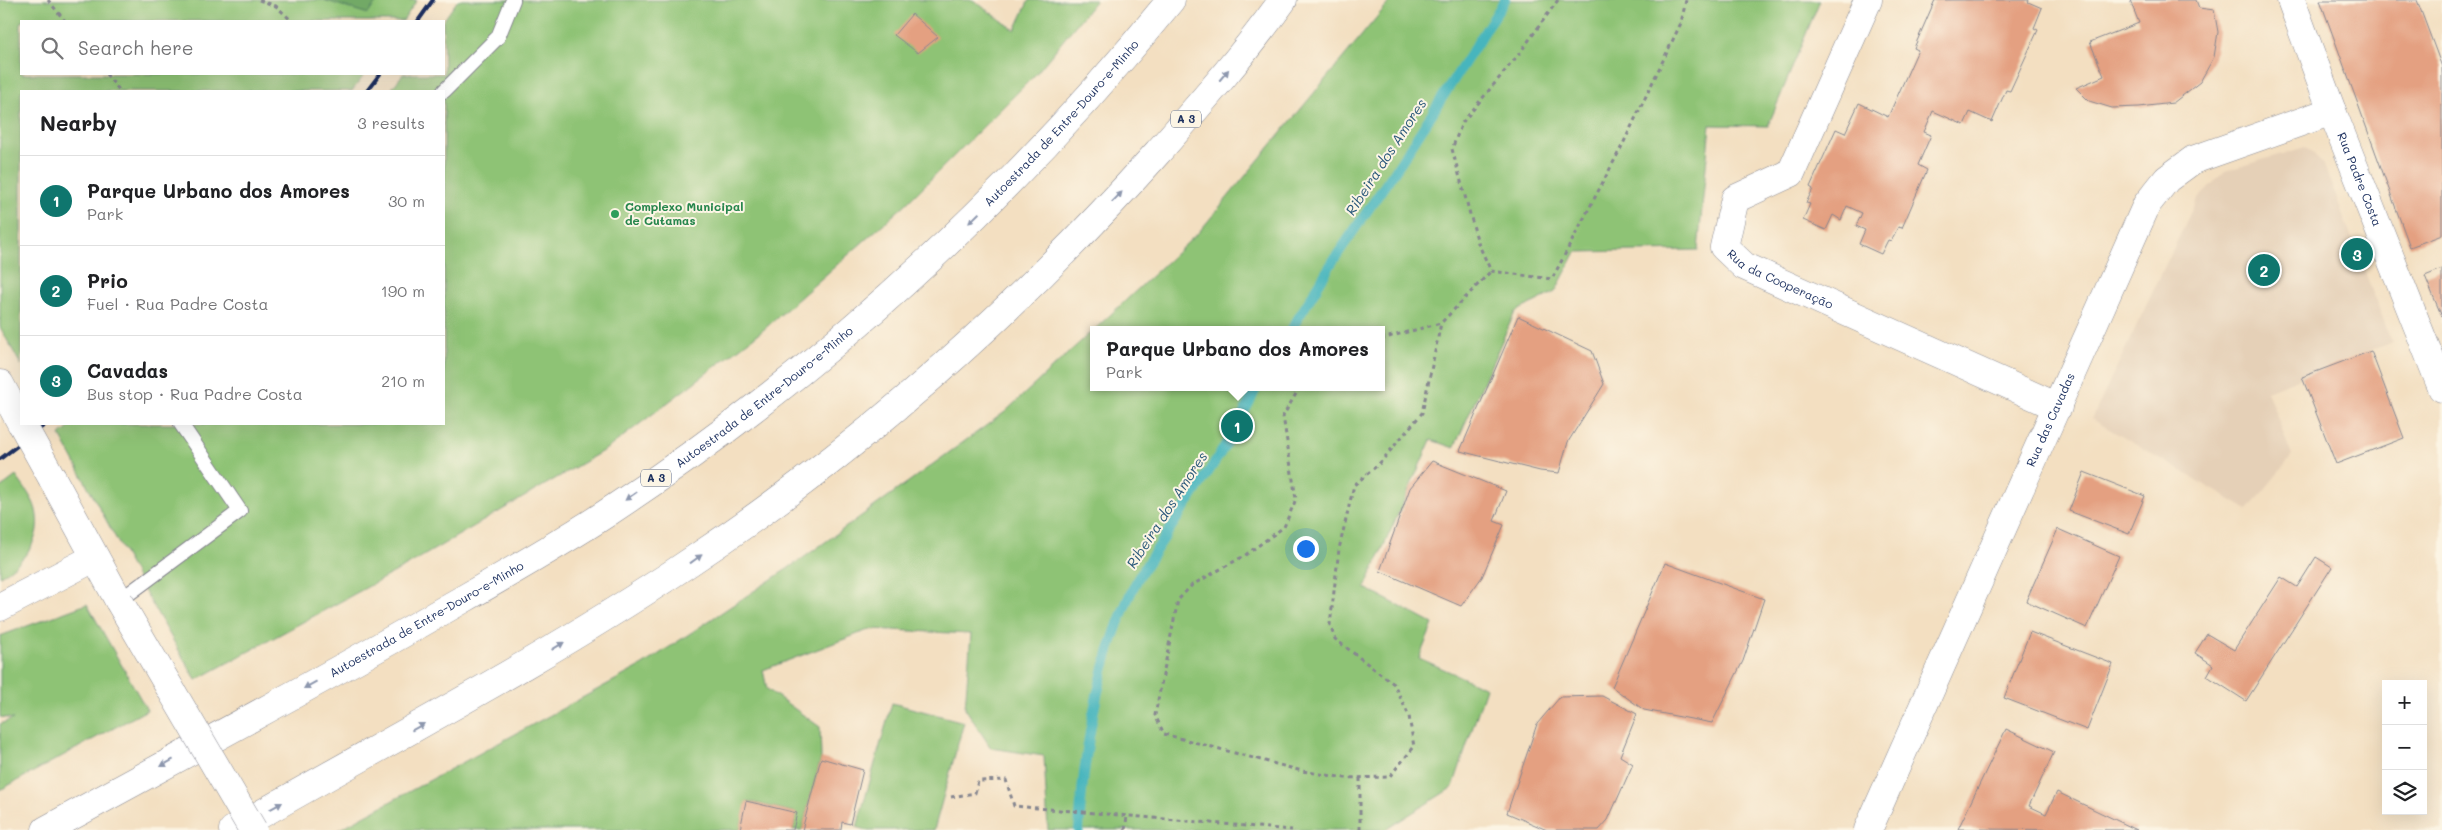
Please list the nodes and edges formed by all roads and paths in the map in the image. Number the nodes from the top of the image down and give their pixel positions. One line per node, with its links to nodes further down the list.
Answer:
1 (48, 0): 10 (path)
2 (259, 0): 11 (path)
3 (513, 0): 14 (lane)
4 (1171, 0): 32 (main road, Autoestrada de Entre-Douro-e-Minho / A 3, one-way to 32)
5 (1283, 0): 33 (main road, A 3, one-way to 5)
6 (1558, 0): 16 (path)
7 (1686, 0): 16 (path)
8 (1868, 0): 22 (main road, Rua da Cooperação)
9 (2291, 0): 15 (main road, Rua Padre Costa)
10 (64, 20)
11 (291, 20)
12 (107, 75): 13 (path)
13 (119, 90)
14 (445, 90)
15 (2332, 111): 19 (main road, Rua Padre Costa); 22 (main road, Rua das Cavadas)
16 (1491, 271): 17 (path)
17 (1441, 323): 18 (path); 29 (path)
18 (1385, 339)
19 (2442, 388)
20 (4, 390): 23 (main road)
21 (1298, 391): 29 (path)
22 (2058, 407): 38 (main road, Rua das Cavadas)
23 (20, 419)
24 (23, 425): 26 (main road, bridge)
25 (182, 425): 27 (lane)
26 (94, 558): 27 (main road); 28 (main road)
27 (119, 601): 34 (main road, bridge)
28 (0, 606)
29 (1360, 778): 37 (path)
30 (951, 797): 31 (path)
31 (1127, 816): 35 (path); 36 (path)
32 (46, 830)
33 (233, 830)
34 (252, 830)
35 (1126, 830)
36 (1292, 830)
37 (1360, 830)
38 (1868, 830)

